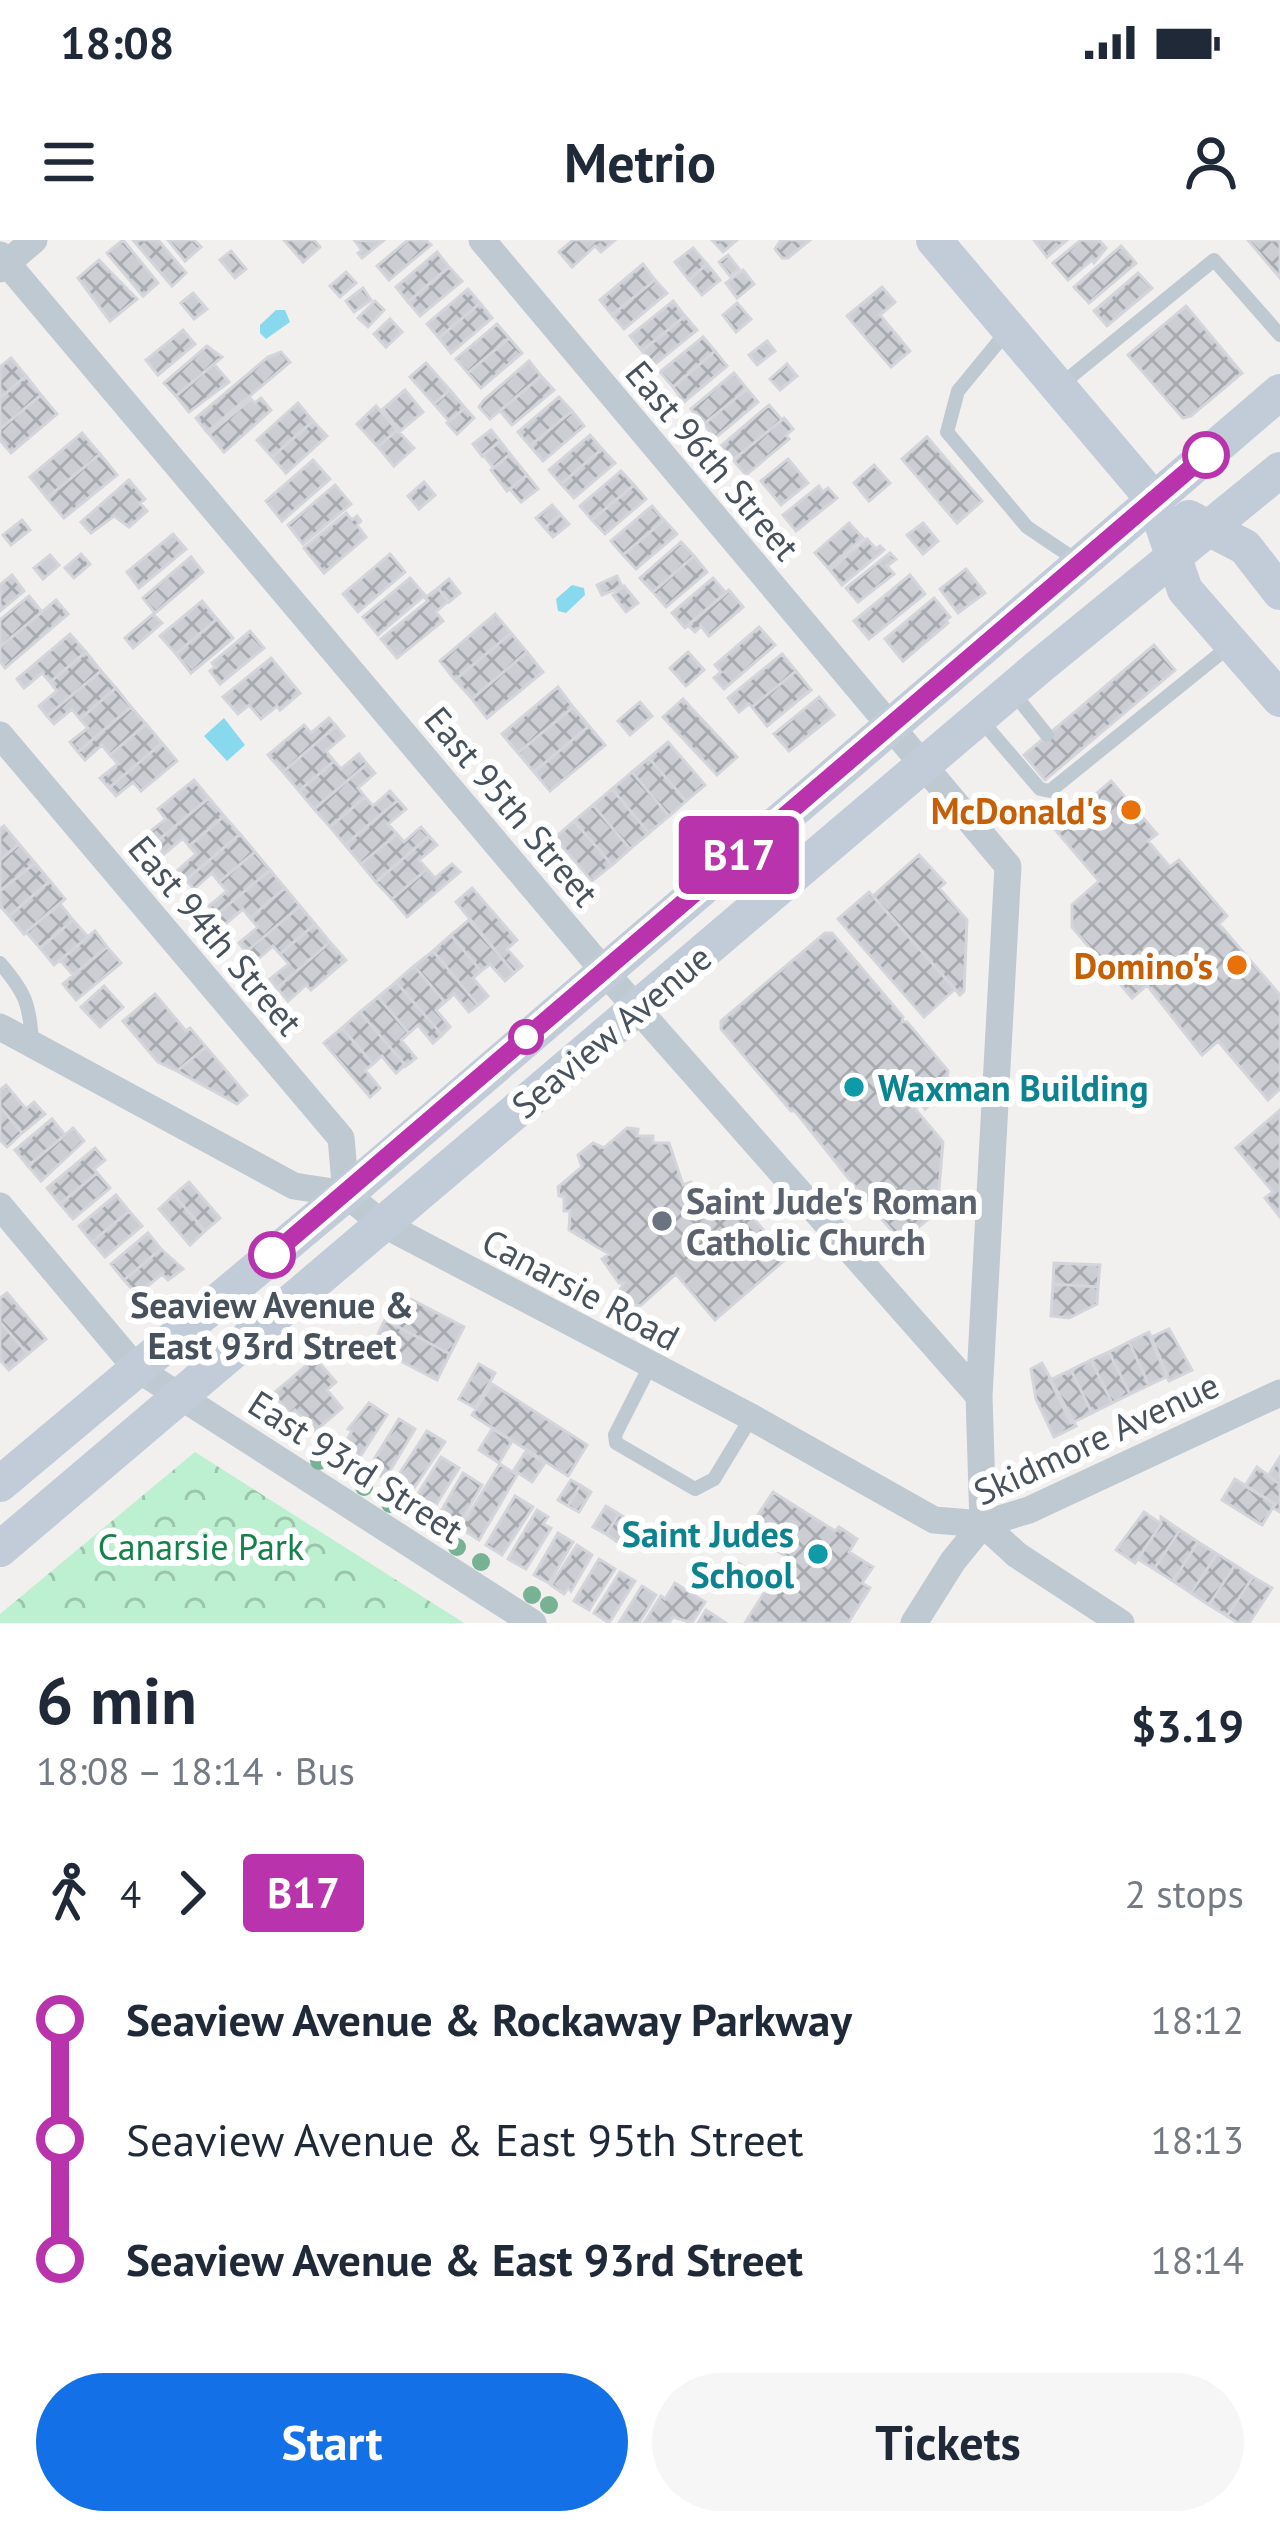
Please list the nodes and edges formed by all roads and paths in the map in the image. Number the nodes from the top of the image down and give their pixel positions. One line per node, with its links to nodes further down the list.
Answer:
1 (34, 240): 4 (street)
2 (482, 240): 19 (street, East 96th Street)
3 (934, 240): 5 (street)
4 (2, 262): 24 (street, East 95th Street)
5 (1009, 329): 7 (street); 13 (lane)
6 (1280, 335): 7 (lane)
7 (1058, 387): 10 (street)
8 (1280, 392): 10 (street, Seaview Avenue)
9 (1280, 470): 11 (street, Seaview Avenue)
10 (1154, 500): 11 (street); 12 (street); 13 (street, Seaview Avenue)
11 (1210, 528): 12 (street, Seaview Avenue); 14 (street)
12 (1173, 556): 15 (street); 16 (street, Seaview Avenue)
13 (1080, 563): 19 (street, Seaview Avenue)
14 (1278, 586)
15 (1232, 644): 17 (street); 18 (lane)
16 (1012, 692): 18 (street, Seaview Avenue); 21 (lane)
17 (1280, 699)
18 (980, 719): 22 (street, Seaview Avenue)
19 (889, 726): 22 (street, East 96th Street); 24 (street, Seaview Avenue)
20 (0, 735): 28 (street, East 94th Street)
21 (1047, 735)
22 (924, 766): 25 (street, Seaview Avenue); 35 (street, East 96th Street)
23 (0, 963): 27 (lane)
24 (603, 970): 25 (street, East 95th Street); 28 (street, Seaview Avenue)
25 (638, 1009): 30 (street, Seaview Avenue); 35 (street, East 95th Street)
26 (0, 1027): 27 (street)
27 (32, 1043): 28 (street)
28 (346, 1193): 30 (street, Canarsie Road); 32 (street, Seaview Avenue)
29 (0, 1206): 32 (street, East 93rd Street)
30 (381, 1223): 31 (street, Canarsie Road); 34 (street, Seaview Avenue)
31 (650, 1366): 36 (street, Canarsie Road); 36 (lane)
32 (136, 1368): 34 (street, East 93rd Street); 37 (street, Seaview Avenue)
33 (1280, 1393): 38 (street, Skidmore Avenue)
34 (180, 1396): 39 (street, Seaview Avenue); 40 (street, East 93rd Street)
35 (979, 1396): 38 (street, East 96th Street)
36 (751, 1417): 38 (street, Canarsie Road)
37 (0, 1484)
38 (983, 1523): 41 (street, Skidmore Avenue); 42 (street)
39 (0, 1549)
40 (533, 1623)
41 (914, 1623)
42 (1121, 1623)

